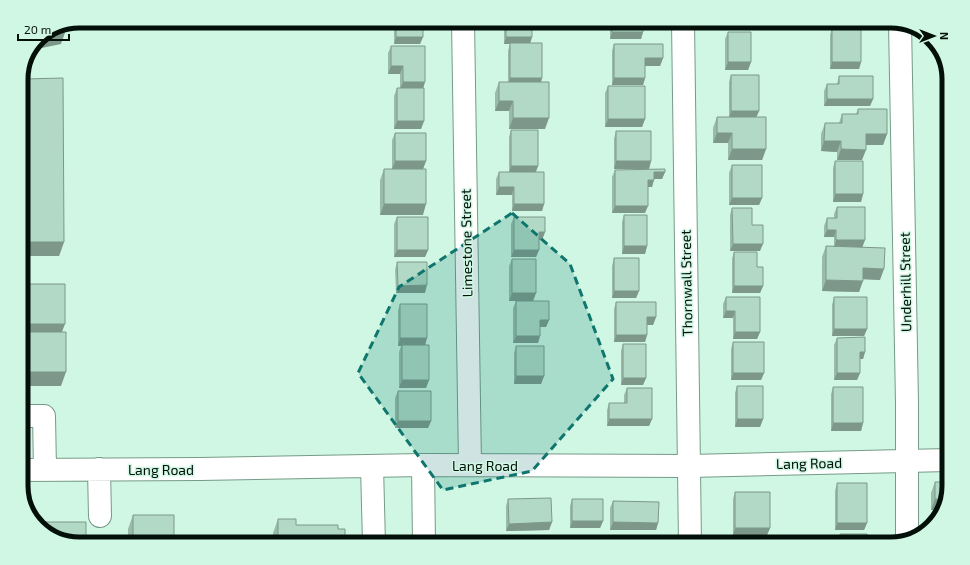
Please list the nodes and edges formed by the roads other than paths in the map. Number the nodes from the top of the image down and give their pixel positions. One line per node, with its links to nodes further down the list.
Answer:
1 (463, 28): 8 (street, Limestone Street)
2 (682, 28): 10 (street, Thornwall Street)
3 (900, 29): 5 (street, Underhill Street)
4 (28, 416): 13 (street)
5 (907, 460): 6 (street, Lang Road); 10 (street, Lang Road); 15 (street, Underhill Street)
6 (942, 460)
7 (424, 465): 8 (street, Lang Road); 9 (street, Lang Road); 17 (street)
8 (470, 465): 10 (street, Lang Road)
9 (372, 466): 11 (street, Lang Road); 16 (street)
10 (689, 466): 18 (street, Thornwall Street)
11 (99, 469): 13 (street, Lang Road); 14 (street)
12 (28, 470): 13 (street, Lang Road)
13 (45, 470)
14 (100, 516)
15 (906, 534)
16 (374, 537)
17 (424, 537)
18 (690, 537)

